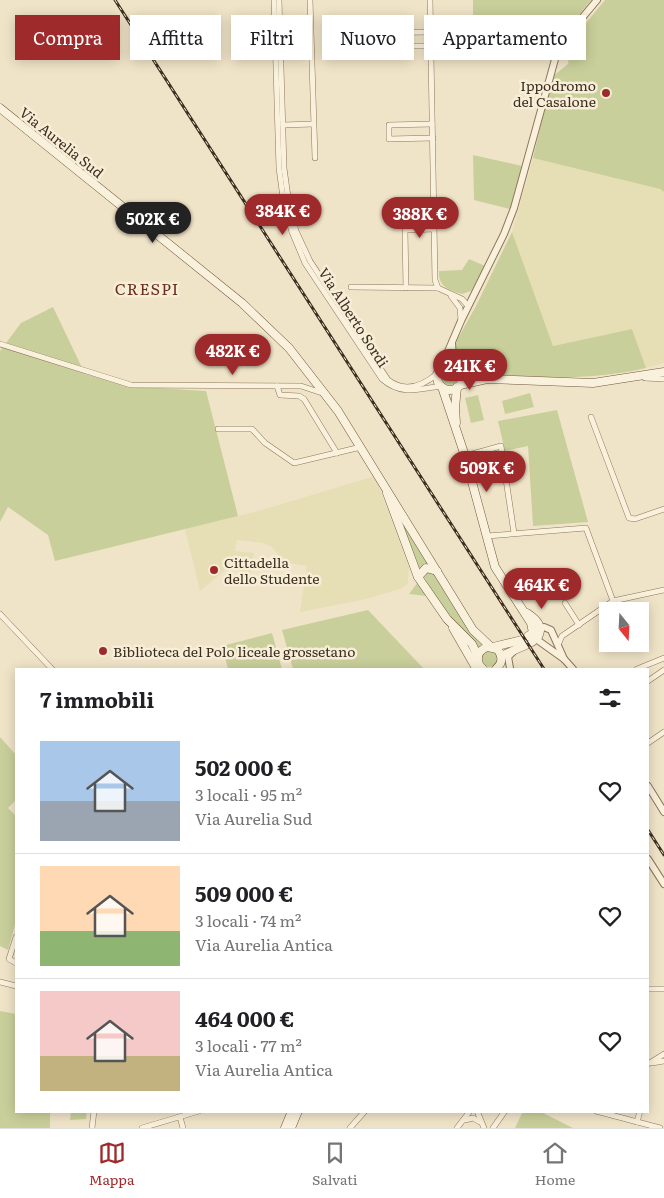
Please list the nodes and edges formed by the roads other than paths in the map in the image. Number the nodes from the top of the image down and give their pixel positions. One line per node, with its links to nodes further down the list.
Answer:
1 (274, 0): 37 (street, Via Alberto Sordi)
2 (279, 0): 11 (street, Via Alberto Sordi)
3 (310, 0): 9 (street)
4 (430, 0): 6 (street)
5 (597, 0): 19 (street)
6 (430, 15)
7 (431, 60): 10 (street)
8 (0, 108): 30 (main road, Via Aurelia Sud)
9 (313, 124): 11 (street); 13 (street)
10 (432, 124): 12 (street); 12 (street)
11 (283, 125): 27 (street, Via Alberto Sordi)
12 (433, 138): 14 (street)
13 (315, 158)
14 (434, 229): 16 (street); 17 (street)
15 (351, 286): 16 (street)
16 (406, 288): 17 (street)
17 (438, 288): 18 (street)
18 (450, 295): 20 (street); 21 (street)
19 (473, 297): 20 (street); 22 (street)
20 (462, 299): 22 (street)
21 (457, 304): 22 (street); 23 (street)
22 (468, 306): 23 (street)
23 (461, 321): 24 (street)
24 (453, 338): 26 (street); 27 (street)
25 (0, 344): 33 (street)
26 (460, 369): 27 (main road); 32 (main road); 36 (main road)
27 (439, 372): 37 (main road)
28 (664, 372): 29 (main road)
29 (635, 377): 31 (street); 32 (main road)
30 (311, 379): 34 (street); 35 (main road, Via Aurelia Sud)
31 (664, 379)
32 (487, 380): 36 (main road)
33 (277, 386): 34 (street); 42 (street)
34 (301, 386): 35 (street)
35 (316, 386): 41 (main road, Via Aurelia Sud)
36 (459, 386): 37 (main road); 39 (main road)
37 (442, 387): 39 (main road)
38 (591, 417): 45 (street)
39 (457, 428): 43 (main road)
40 (218, 429): 42 (street)
41 (361, 447): 42 (street); 44 (main road, Via Aurelia Sud)
42 (337, 453)
43 (465, 456): 46 (street); 47 (main road)
44 (379, 476): 48 (main road); 49 (main road)
45 (664, 508)
46 (514, 533): 47 (street); 51 (street)
47 (487, 536): 53 (main road)
48 (437, 571): 49 (main road); 62 (main road)
49 (418, 577): 55 (main road)
50 (664, 590): 51 (street)
51 (613, 601): 56 (street)
52 (565, 603): 56 (street)
53 (520, 608): 57 (main road); 60 (main road)
54 (0, 614): 68 (street)
55 (451, 624): 67 (main road); 67 (main road)
56 (579, 625): 59 (street)
57 (540, 628): 58 (street); 60 (main road)
58 (553, 632): 59 (street); 61 (street)
59 (567, 633): 61 (street)
60 (530, 639): 62 (main road); 63 (main road); 66 (street)
61 (558, 646): 66 (street)
62 (492, 647): 64 (main road); 67 (main road)
63 (518, 648): 64 (main road); 70 (street)
64 (501, 658): 69 (main road); 70 (street)
65 (664, 658): 72 (street)
66 (564, 659): 71 (street)
67 (479, 665)
68 (51, 668)
69 (496, 668)
70 (510, 668)
71 (571, 668)
72 (639, 668)
73 (664, 670): 74 (street)
74 (649, 680)
75 (664, 732): 76 (street)
76 (649, 742)
77 (649, 788): 78 (street)
78 (664, 812)
79 (650, 867): 80 (street)
80 (664, 884)
81 (15, 939): 82 (street)
82 (15, 962)
83 (0, 982): 84 (street)
84 (15, 986)
85 (649, 989): 86 (street)
86 (664, 989)
87 (664, 1054): 89 (street)
88 (664, 1061): 89 (street)
89 (649, 1064)
90 (94, 1113): 105 (street)
91 (193, 1113): 101 (street)
92 (291, 1113): 108 (main road)
93 (297, 1113): 109 (main road)
94 (363, 1113): 110 (street)
95 (470, 1113): 102 (street)
96 (473, 1113): 103 (street)
97 (478, 1113): 103 (street)
98 (503, 1113): 113 (street)
99 (603, 1113): 104 (street)
100 (639, 1113): 104 (street)
101 (180, 1117): 106 (street); 107 (street)
102 (463, 1122): 103 (street); 111 (street)
103 (480, 1122): 112 (street)
104 (637, 1122): 114 (street)
105 (92, 1128)
106 (142, 1128)
107 (183, 1128)
108 (285, 1128)
109 (291, 1128)
110 (351, 1128)
111 (457, 1128)
112 (484, 1128)
113 (493, 1128)
114 (660, 1128)

